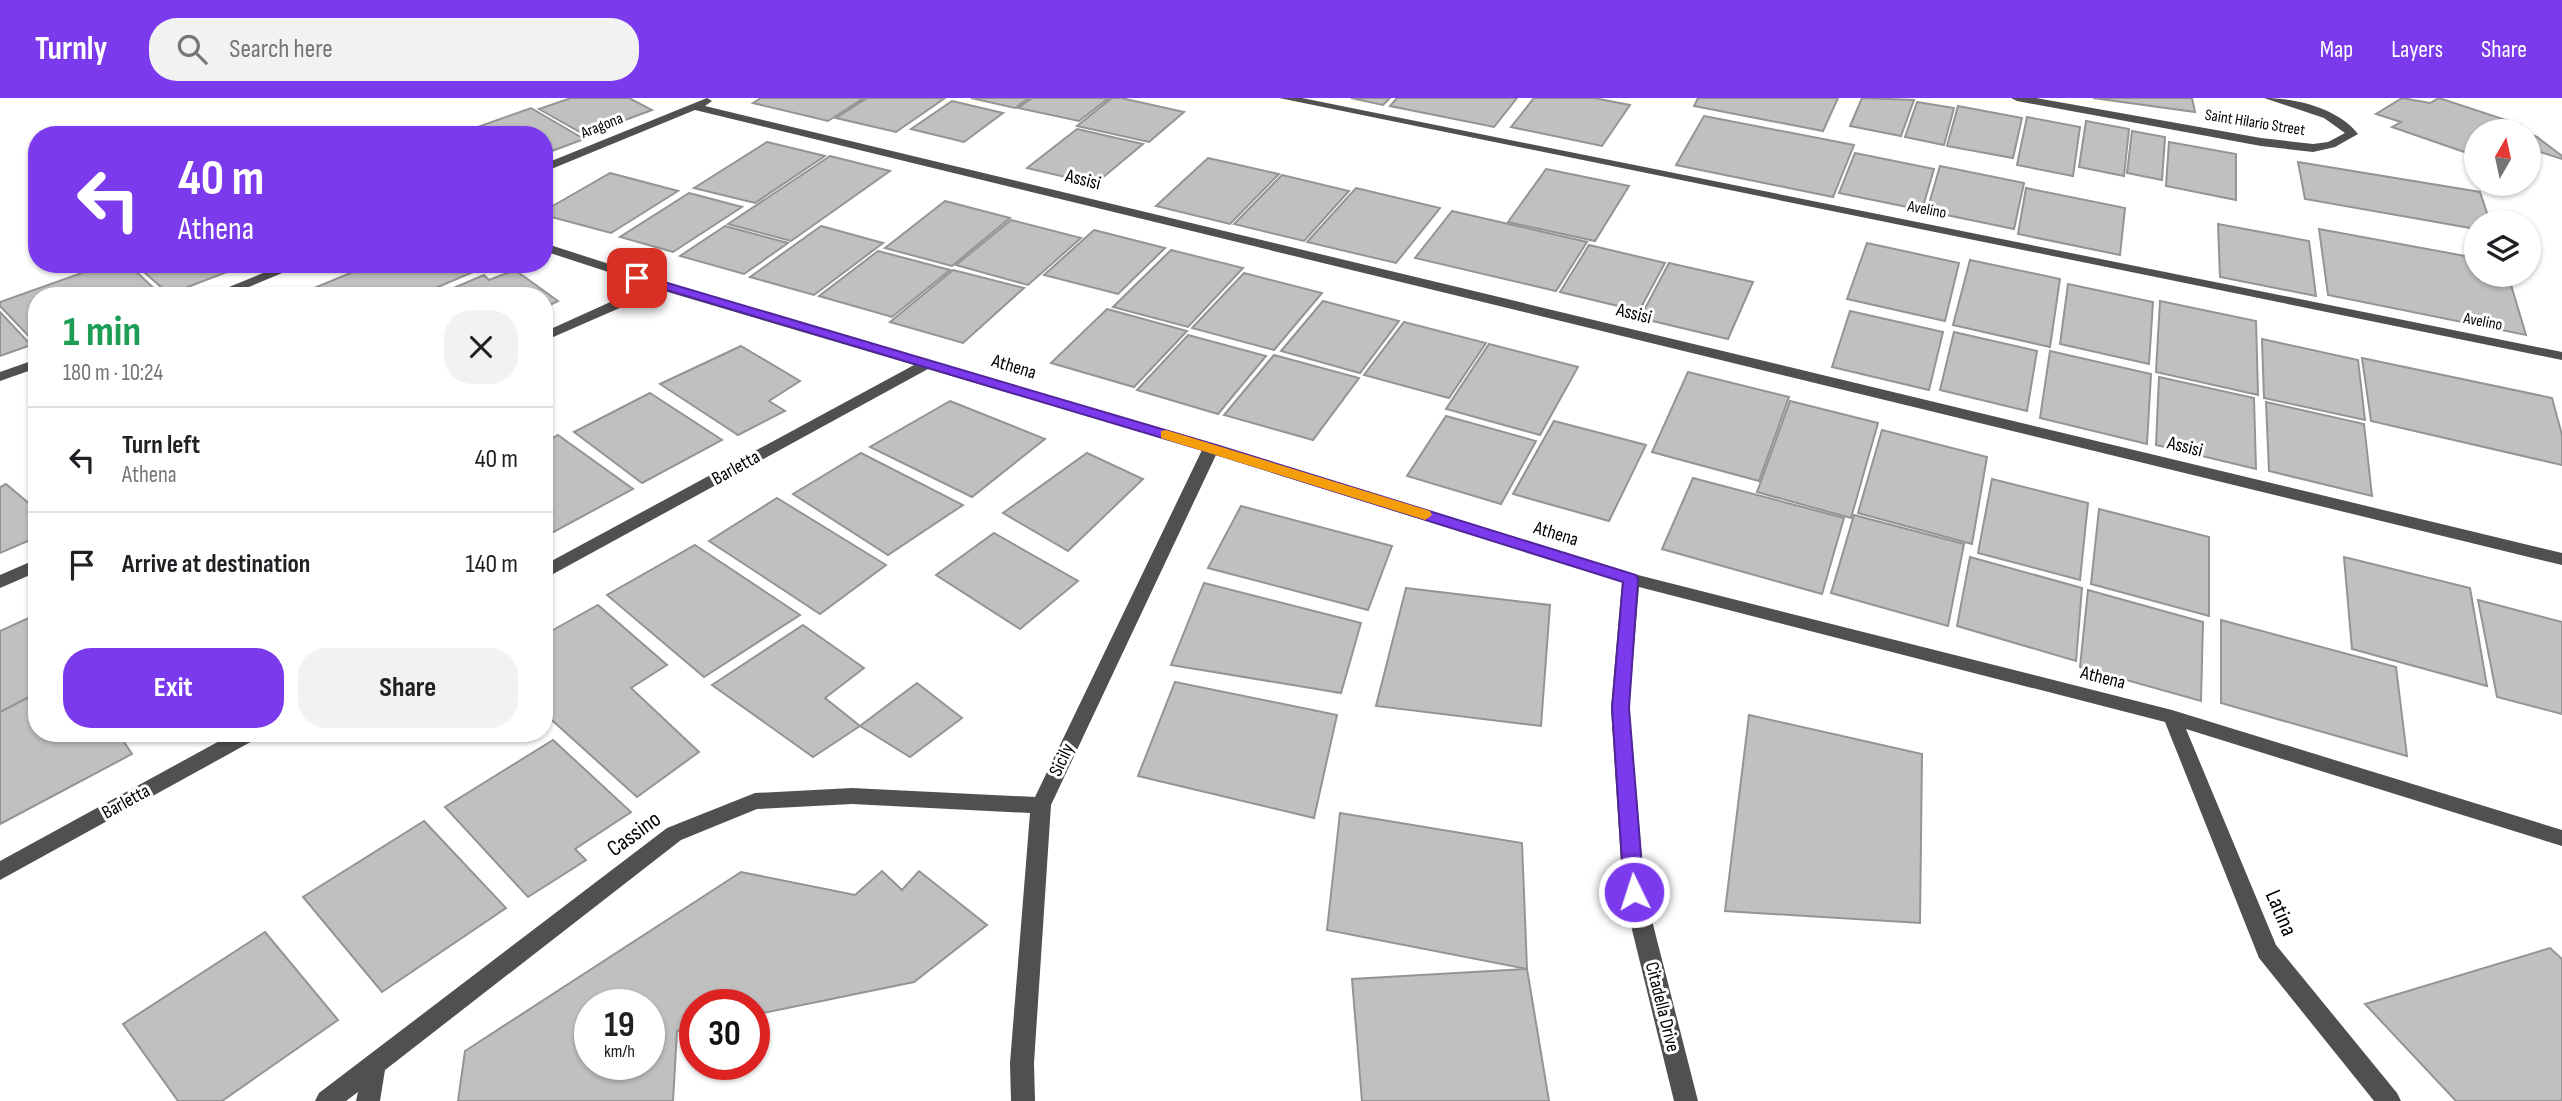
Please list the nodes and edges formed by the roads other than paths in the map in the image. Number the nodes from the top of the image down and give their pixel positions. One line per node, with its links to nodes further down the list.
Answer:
1 (710, 98): 5 (street, Aragona)
2 (1285, 98): 12 (street, Avelino)
3 (2017, 98): 4 (street, Saint Hilario Street)
4 (2270, 98)
5 (696, 107): 6 (street, Aragona); 17 (street, Assisi)
6 (553, 164)
7 (553, 250): 9 (street, Athena)
8 (274, 273): 10 (street)
9 (660, 285): 11 (street); 13 (street, Athena)
10 (238, 287)
11 (553, 333)
12 (2562, 356)
13 (928, 363): 16 (street, Athena); 18 (street, Barletta)
14 (28, 366): 15 (street)
15 (0, 377)
16 (1211, 448): 20 (street, Athena); 24 (street, Sicily)
17 (2562, 559)
18 (553, 568)
19 (28, 569): 21 (street)
20 (1631, 579): 22 (street, Athena); 31 (street, Citadella Drive)
21 (0, 582)
22 (2172, 717): 25 (street, Athena); 32 (street, Latina)
23 (235, 742): 26 (street, Barletta)
24 (1041, 805): 27 (street, Cassino); 30 (street, Sicily)
25 (2562, 838)
26 (0, 871)
27 (374, 1068): 28 (street, Cassino); 29 (street)
28 (327, 1101)
29 (368, 1101)
30 (1023, 1101)
31 (1686, 1101)
32 (2389, 1101)

